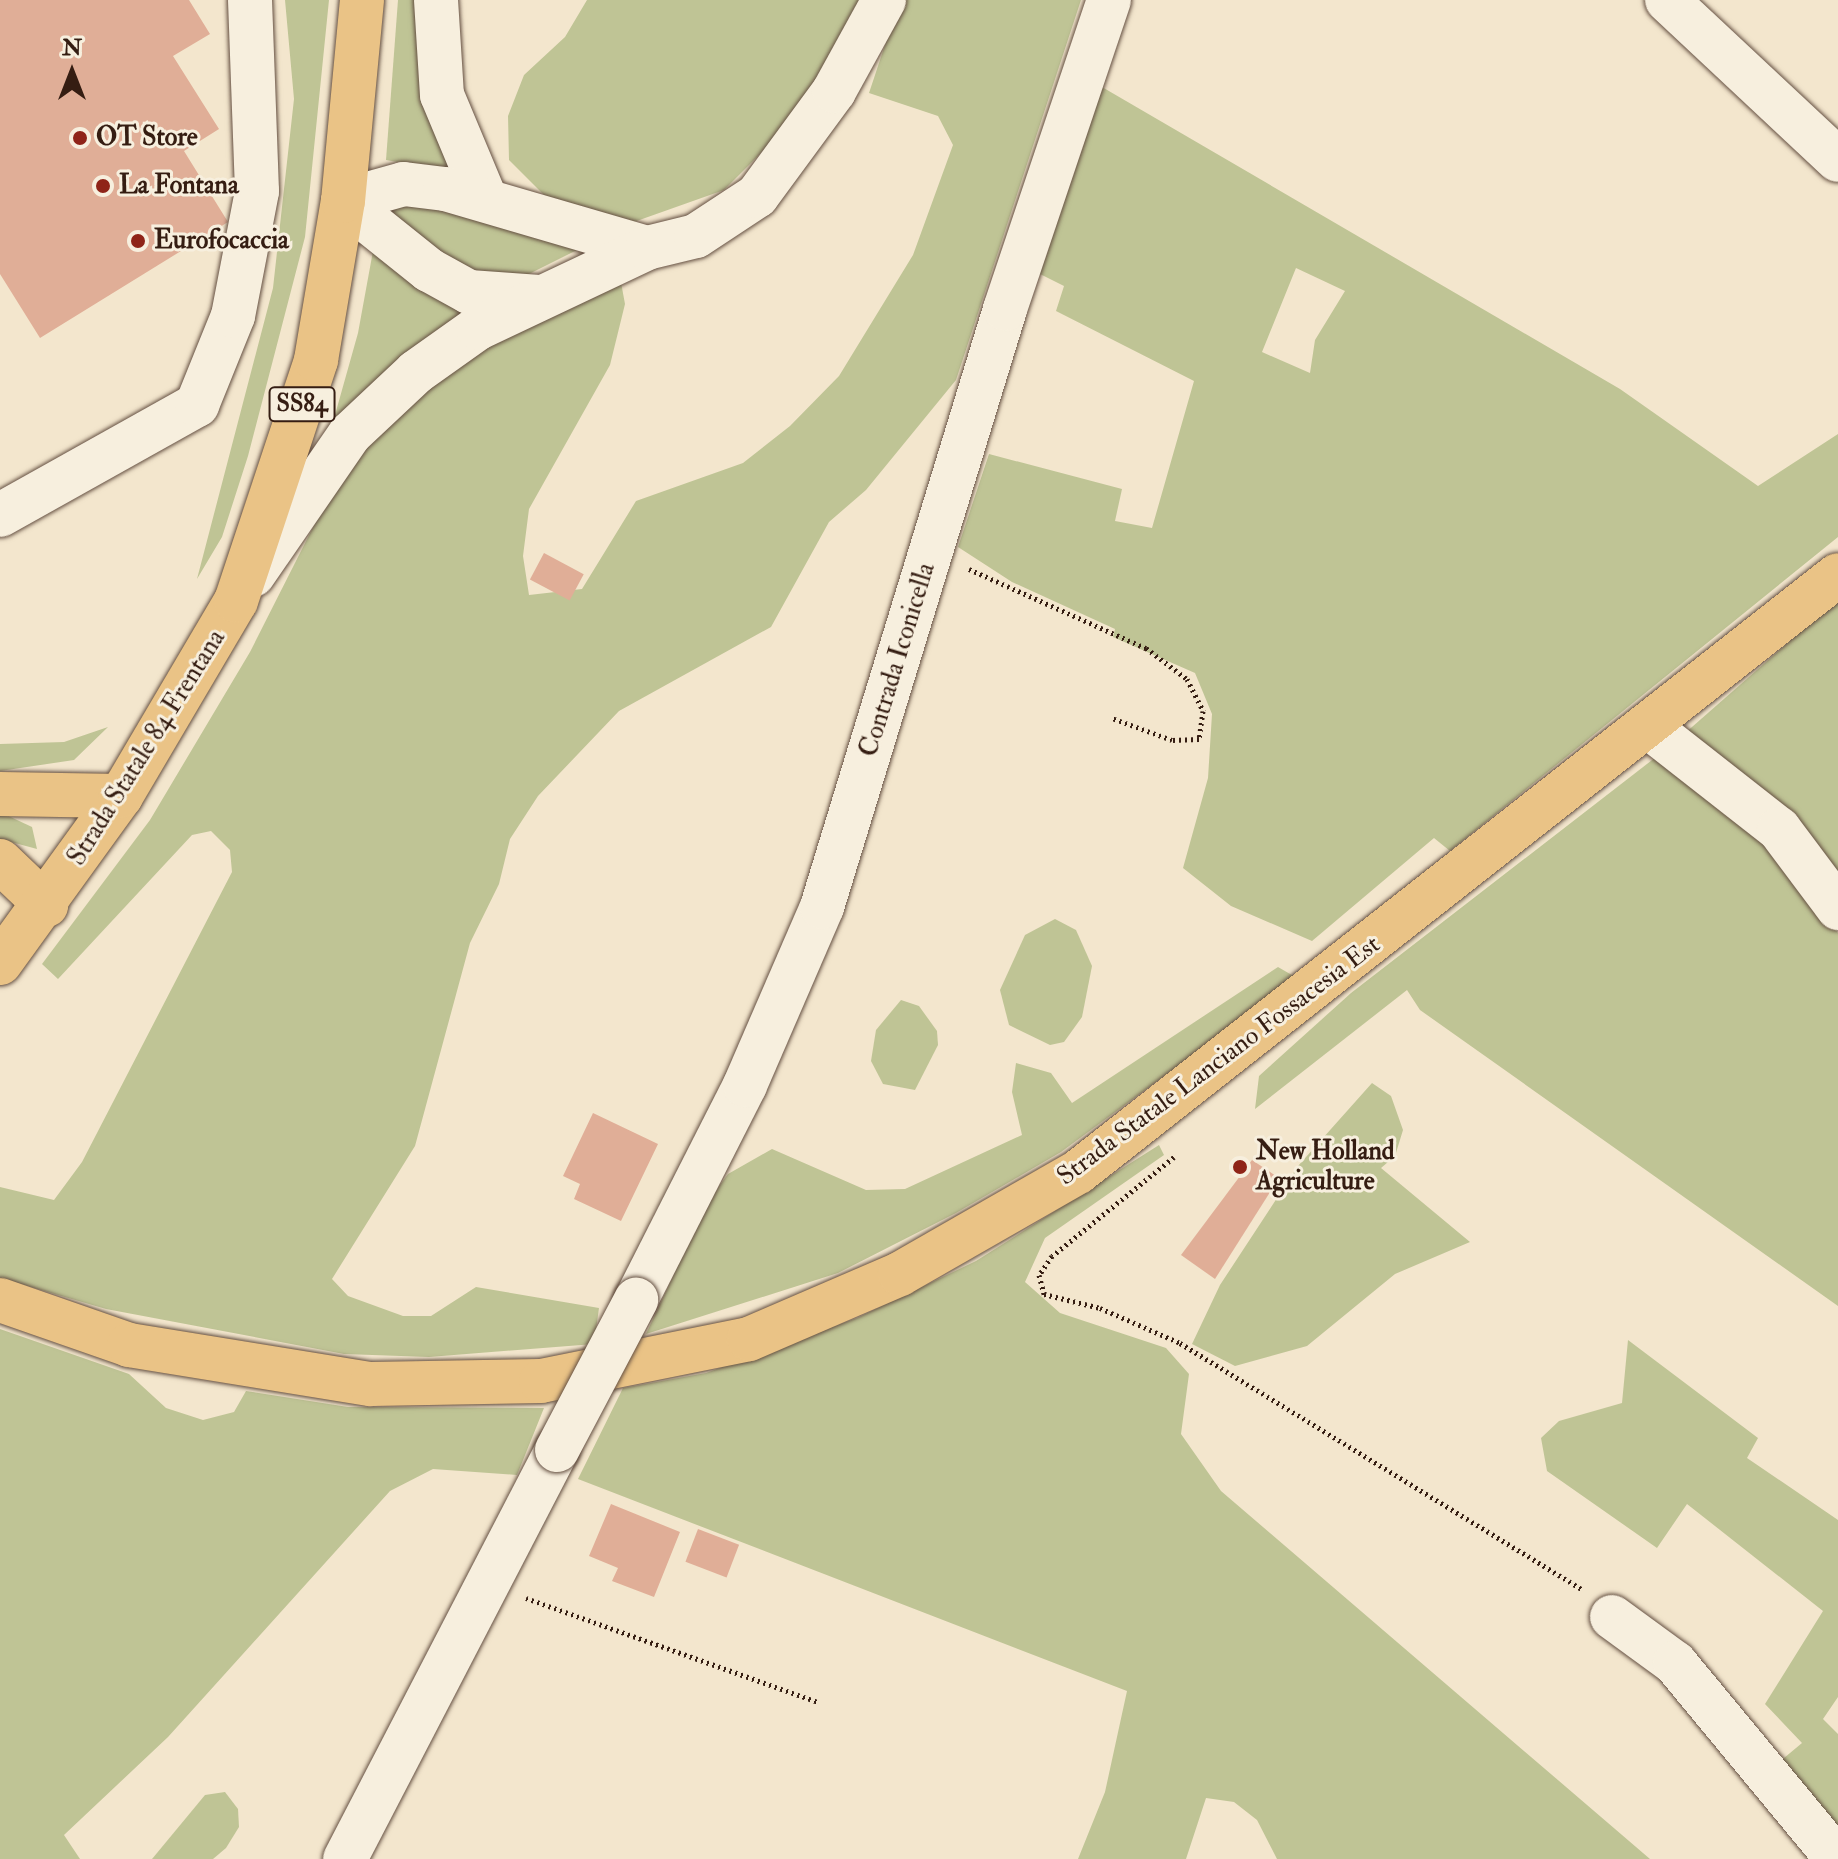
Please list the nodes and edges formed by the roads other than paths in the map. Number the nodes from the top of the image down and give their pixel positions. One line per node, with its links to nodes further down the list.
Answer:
1 (250, 0): 12 (street)
2 (362, 0): 9 (main road, Strada Statale 84 Frentana / SS84)
3 (436, 0): 8 (street)
4 (884, 0): 10 (street)
5 (1109, 0): 24 (street, Contrada Iconicella, bridge)
6 (1667, 0): 7 (street)
7 (1838, 160)
8 (486, 200): 9 (street); 10 (street)
9 (343, 201): 11 (street); 14 (main road, Strada Statale 84 Frentana / SS84)
10 (647, 248): 11 (street)
11 (545, 297): 14 (street)
12 (0, 515)
13 (1838, 575): 15 (main road, Strada Statale Lanciano Fossacesia Est)
14 (236, 601): 17 (main road, Strada Statale 84 Frentana / SS84)
15 (1650, 728): 20 (street); 22 (main road, Strada Statale Lanciano Fossacesia Est)
16 (0, 794): 17 (main road)
17 (121, 796): 19 (main road, Strada Statale 84 Frentana / SS84)
18 (0, 861): 19 (main road)
19 (46, 905): 21 (main road, Strada Statale 84 Frentana / SS84)
20 (1838, 908)
21 (0, 963)
22 (0, 1300)
23 (1612, 1617): 25 (street)
24 (345, 1859)
25 (1837, 1859)

